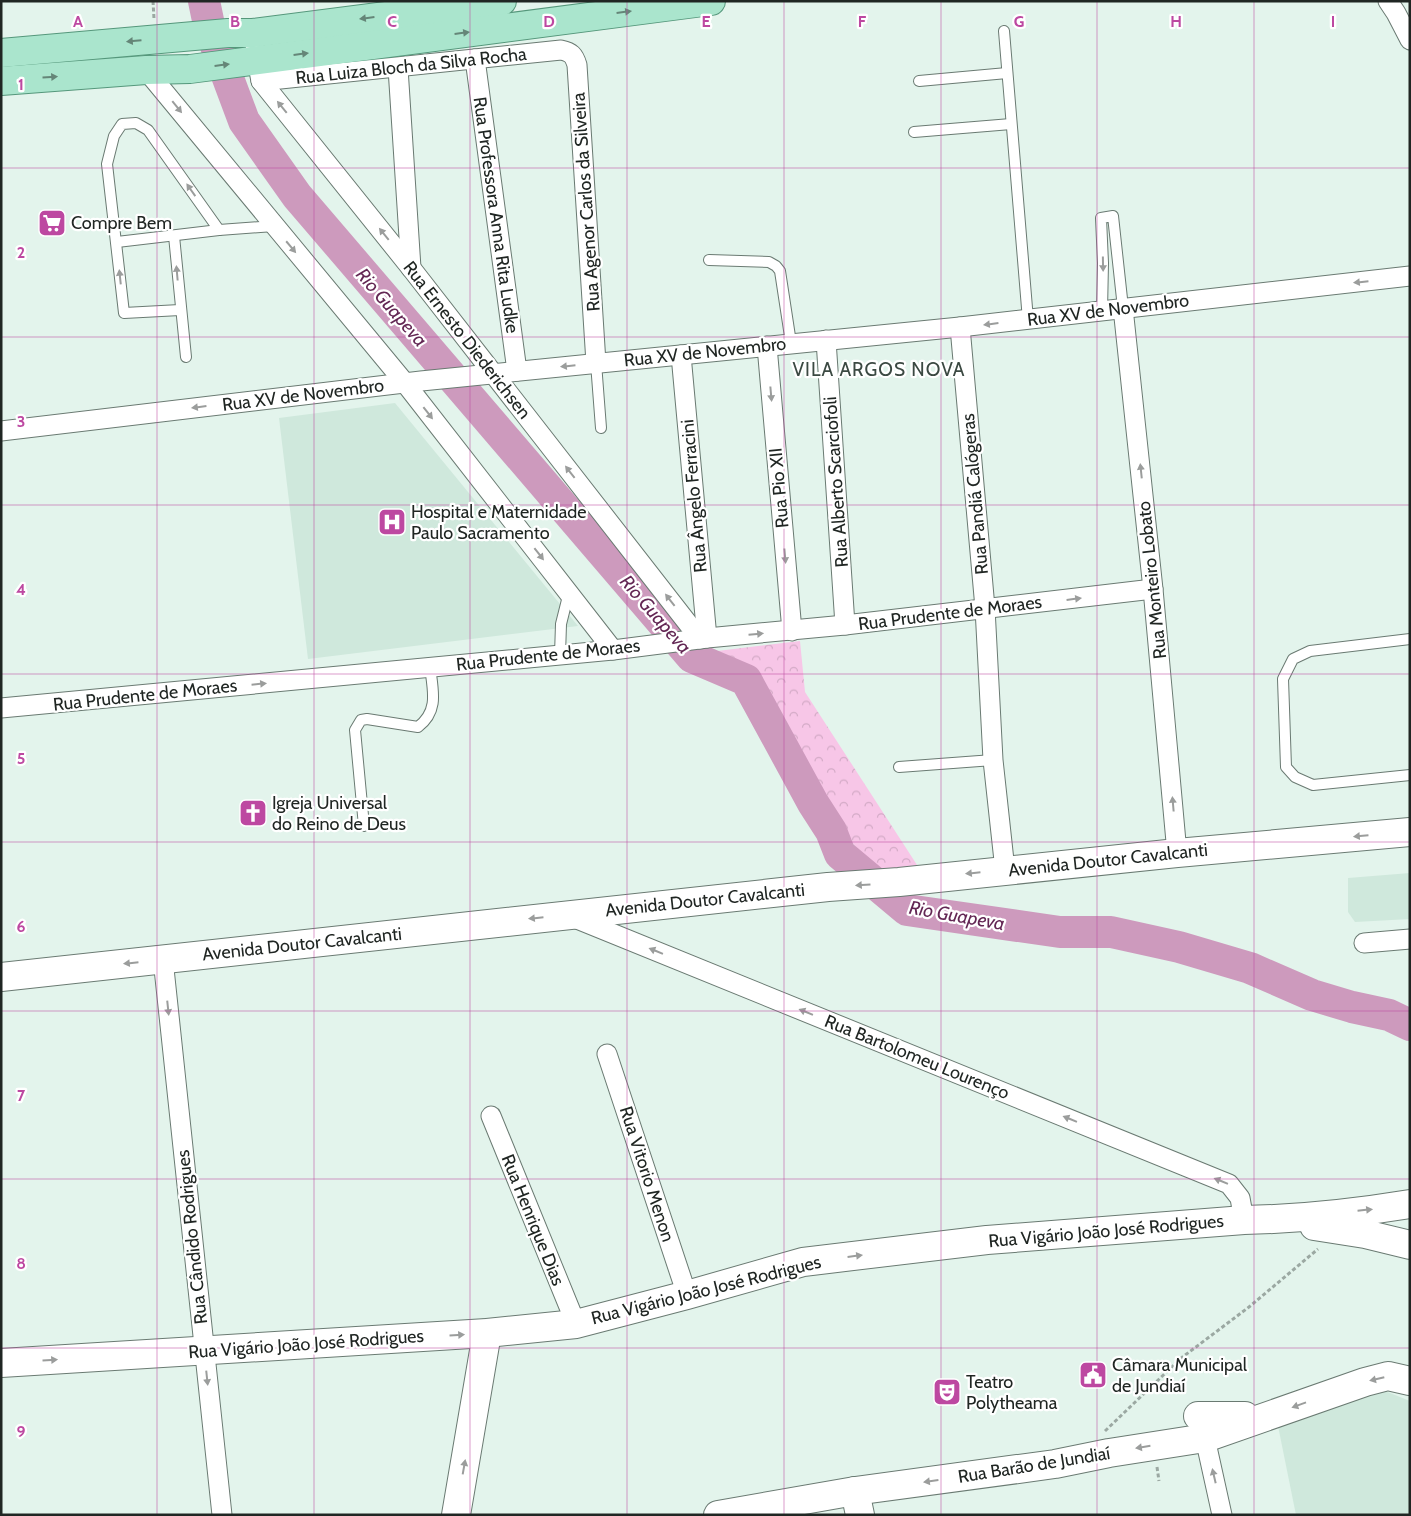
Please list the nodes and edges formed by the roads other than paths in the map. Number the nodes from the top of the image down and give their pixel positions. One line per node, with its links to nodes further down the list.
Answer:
1 (502, 1): 5 (main road, one-way to 5)
2 (711, 1): 10 (main road, one-way to 2)
3 (1388, 1): 6 (street)
4 (1004, 31): 13 (lane)
5 (240, 33): 8 (main road, one-way to 8); 10 (street)
6 (1410, 40)
7 (561, 50): 9 (street, Rua Luiza Bloch da Silva Rocha); 35 (street, Rua Agenor Carlos da Silveira)
8 (1, 53)
9 (476, 59): 11 (street, Rua Luiza Bloch da Silva Rocha); 36 (street, Rua Professora Anna Rita Ludke)
10 (257, 67): 11 (street, Rua Luiza Bloch da Silva Rocha); 12 (main road, one-way to 10); 23 (street, Rua Ernesto Diederichsen, one-way to 10)
11 (398, 68): 23 (street)
12 (146, 70): 14 (main road, one-way to 12); 18 (street, one-way to 18)
13 (1007, 73): 15 (lane); 16 (lane)
14 (1, 81)
15 (919, 81)
16 (1011, 124): 17 (lane); 28 (lane)
17 (914, 132)
18 (274, 226): 19 (lane); 38 (street, one-way to 38)
19 (219, 230): 20 (lane); 21 (lane, one-way to 21)
20 (174, 236): 21 (lane); 26 (lane, one-way to 20)
21 (117, 242): 26 (lane, one-way to 21)
22 (710, 260): 31 (lane)
23 (411, 268): 37 (street, Rua Ernesto Diederichsen)
24 (1410, 276): 25 (street, Rua XV de Novembro, one-way to 25)
25 (1123, 308): 27 (street, Rua XV de Novembro); 27 (lane, one-way to 27); 41 (street, Rua Monteiro Lobato, one-way to 25)
26 (180, 310): 34 (lane)
27 (1102, 311): 28 (street, Rua XV de Novembro)
28 (1028, 320): 29 (street, Rua XV de Novembro, one-way to 29)
29 (960, 328): 30 (street, Rua XV de Novembro); 43 (street, Rua Pandiá Calógeras)
30 (826, 340): 31 (street, Rua XV de Novembro); 44 (street, Rua Alberto Scarciofoli)
31 (791, 343): 32 (street, Rua XV de Novembro)
32 (767, 346): 33 (street, Rua XV de Novembro); 45 (street, Rua Pio XII, one-way to 45)
33 (681, 355): 35 (street, Rua XV de Novembro); 47 (street, Rua Ângelo Ferracini)
34 (186, 357)
35 (596, 363): 36 (street, Rua XV de Novembro, one-way to 36); 39 (lane)
36 (517, 371): 37 (street, Rua XV de Novembro)
37 (484, 375): 38 (street, Rua XV de Novembro); 47 (street, Rua Ernesto Diederichsen, one-way to 37)
38 (413, 382): 40 (street, Rua XV de Novembro, one-way to 40); 42 (street, one-way to 42)
39 (601, 428)
40 (1, 430)
41 (1153, 590): 43 (street, Rua Prudente de Moraes, one-way to 41); 57 (street, Rua Monteiro Lobato, one-way to 41)
42 (569, 592): 48 (street); 49 (lane)
43 (985, 608): 44 (street, Rua Prudente de Moraes); 52 (street, Rua Pandiá Calógeras)
44 (845, 625): 45 (street, Rua Prudente de Moraes)
45 (792, 631): 47 (street, Rua Prudente de Moraes, one-way to 45)
46 (1410, 638): 54 (lane)
47 (697, 639): 48 (street, Rua Prudente de Moraes)
48 (613, 650): 49 (street, Rua Prudente de Moraes)
49 (560, 654): 50 (street, Rua Prudente de Moraes)
50 (430, 667): 51 (street, Rua Prudente de Moraes, one-way to 50); 55 (lane)
51 (1, 708)
52 (993, 760): 53 (lane); 58 (street, Rua Pandiá Calógeras)
53 (898, 767)
54 (1410, 775)
55 (364, 826)
56 (1410, 832): 57 (main road, Avenida Doutor Cavalcanti, one-way to 57)
57 (1177, 853): 58 (main road, Avenida Doutor Cavalcanti)
58 (1005, 870): 59 (main road, Avenida Doutor Cavalcanti, one-way to 59)
59 (568, 915): 62 (main road, Avenida Doutor Cavalcanti, one-way to 62); 68 (street, Rua Bartolomeu Lourenço, one-way to 59)
60 (1410, 939): 61 (street)
61 (1364, 943)
62 (163, 959): 63 (main road, Avenida Doutor Cavalcanti, one-way to 63); 73 (street, Rua Cândido Rodrigues, one-way to 73)
63 (1, 977)
64 (608, 1054): 70 (street, Rua Vitorio Menon)
65 (491, 1116): 71 (street, Rua Henrique Dias)
66 (1410, 1204): 67 (main road, Rua Vigário João José Rodrigues, one-way to 66)
67 (1273, 1219): 68 (main road, Rua Vigário João José Rodrigues); 69 (main road)
68 (1244, 1220): 70 (main road, Rua Vigário João José Rodrigues, one-way to 68)
69 (1410, 1245)
70 (686, 1295): 71 (main road, Rua Vigário João José Rodrigues)
71 (576, 1324): 72 (main road, Rua Vigário João José Rodrigues)
72 (487, 1333): 73 (main road, Rua Vigário João José Rodrigues, one-way to 72); 79 (main road, one-way to 72)
73 (204, 1350): 74 (main road, Rua Vigário João José Rodrigues, one-way to 73); 78 (street, Rua Cândido Rodrigues, one-way to 78)
74 (1, 1363)
75 (1410, 1381): 76 (main road, Rua Barão de Jundiaí, one-way to 76)
76 (1201, 1427): 77 (main road, Rua Barão de Jundiaí, one-way to 77); 81 (street, one-way to 76)
77 (857, 1503): 80 (main road, Rua Barão de Jundiaí)
78 (222, 1515)
79 (456, 1515)
80 (718, 1515)
81 (1222, 1515)

